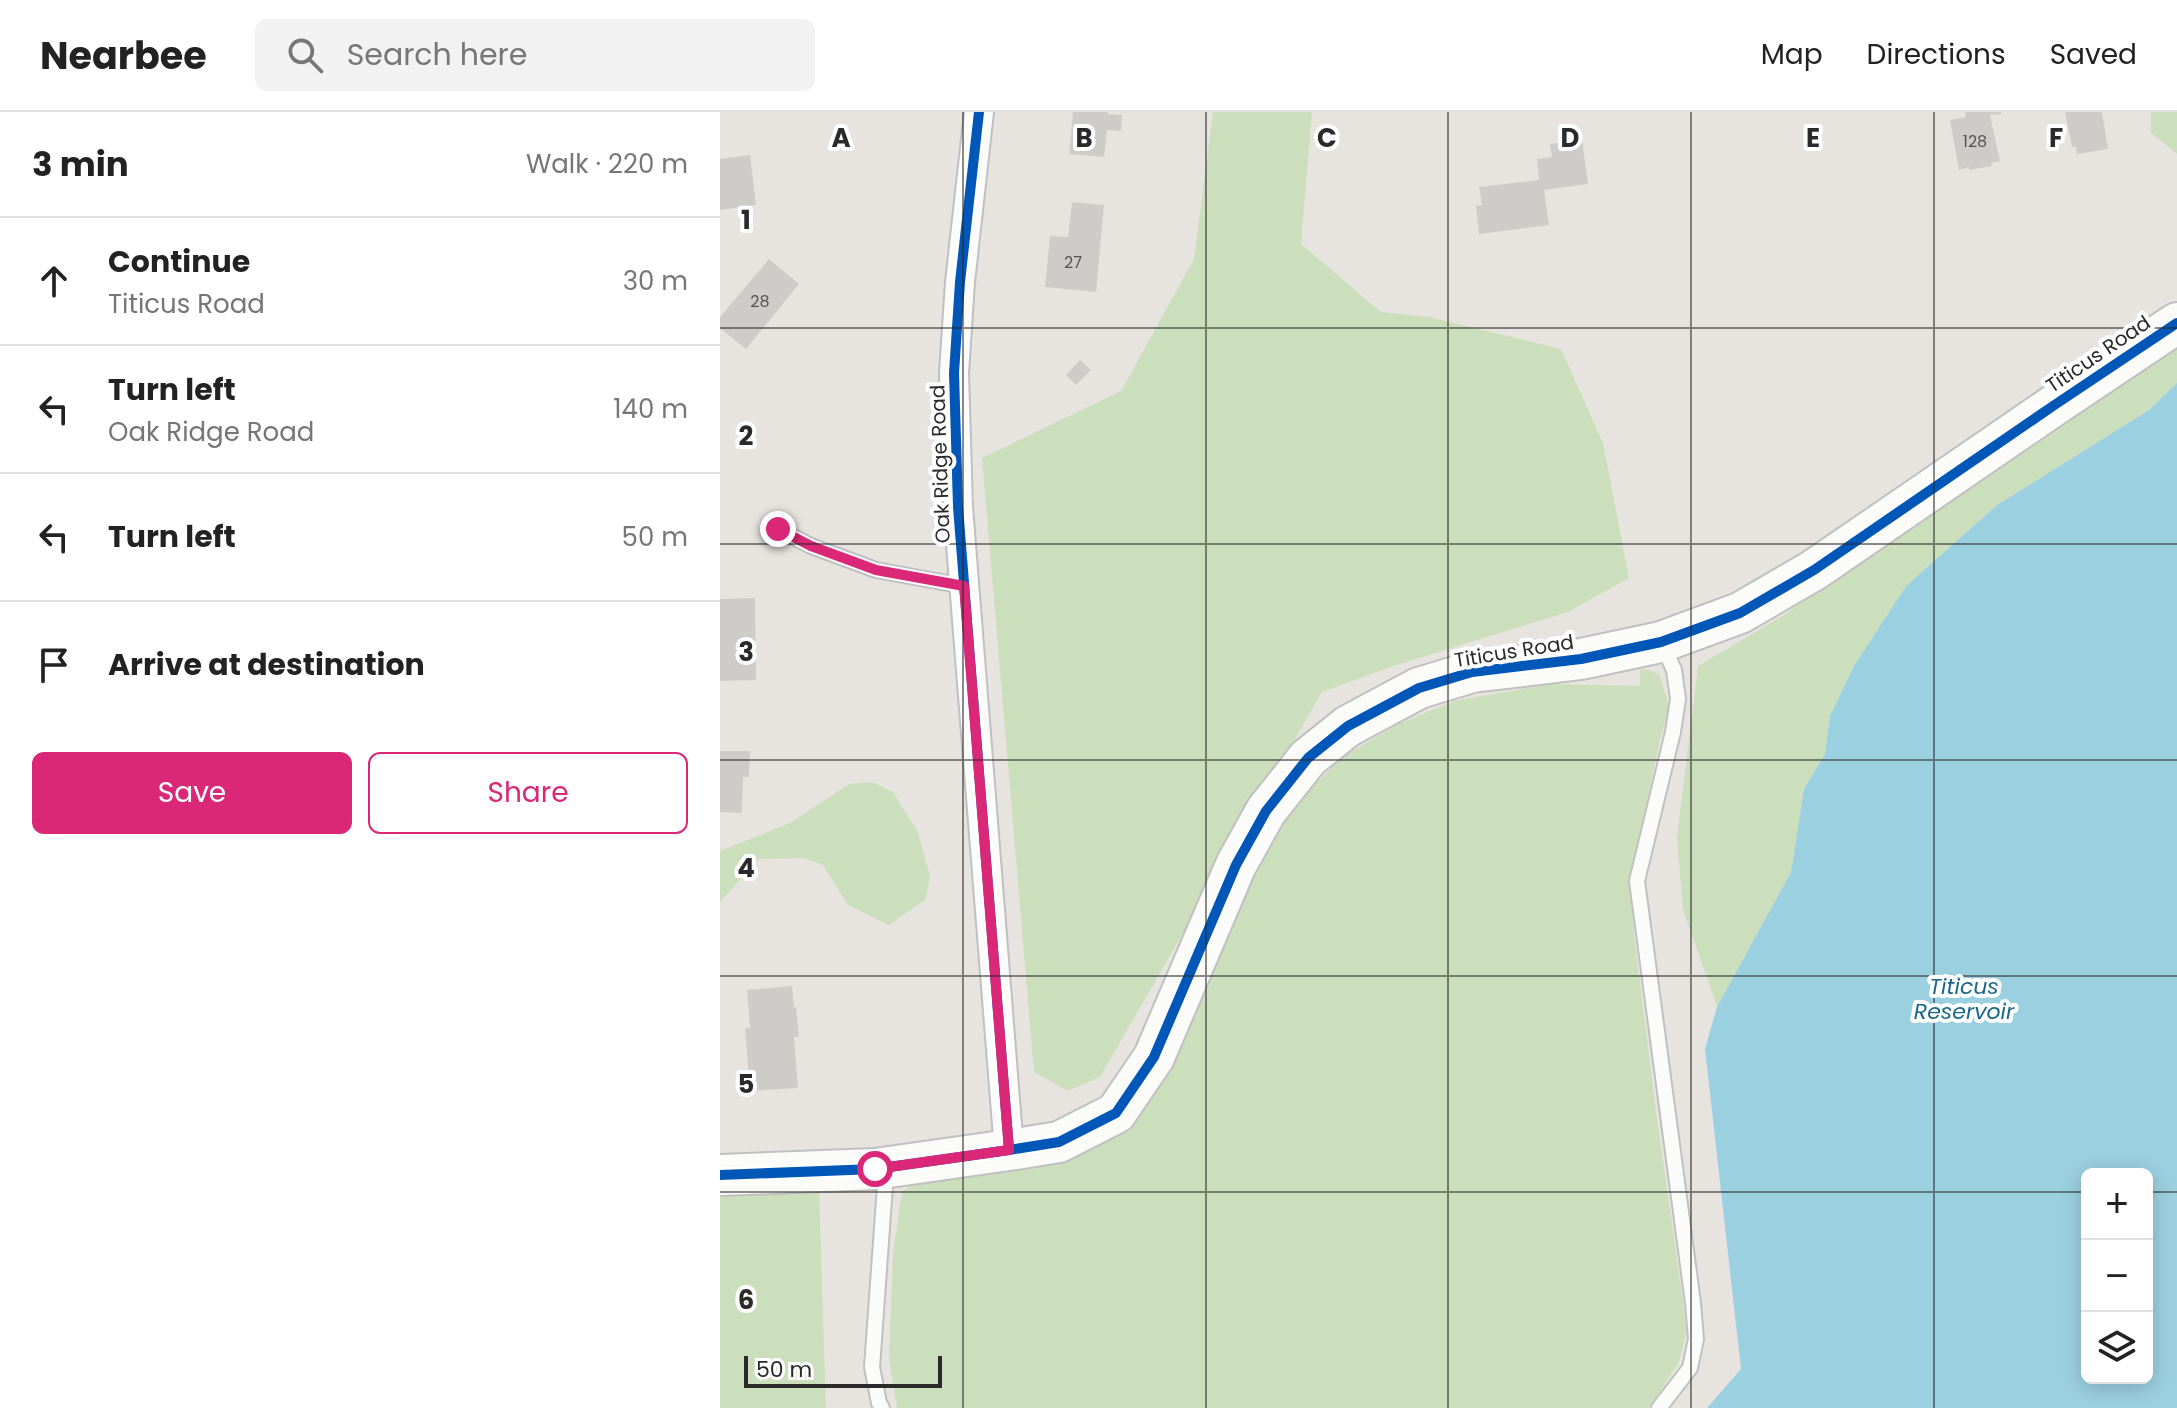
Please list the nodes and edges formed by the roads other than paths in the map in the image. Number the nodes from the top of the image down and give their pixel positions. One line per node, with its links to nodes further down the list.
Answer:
1 (979, 112): 4 (street, Oak Ridge Road)
2 (2177, 323): 5 (main road, Titicus Road)
3 (778, 529): 4 (lane)
4 (964, 586): 6 (street, Oak Ridge Road)
5 (1661, 642): 6 (main road, Titicus Road); 10 (lane)
6 (1009, 1150): 7 (main road, Titicus Road)
7 (887, 1167): 8 (main road, Titicus Road); 9 (lane)
8 (720, 1175)
9 (882, 1408)
10 (1659, 1408)

